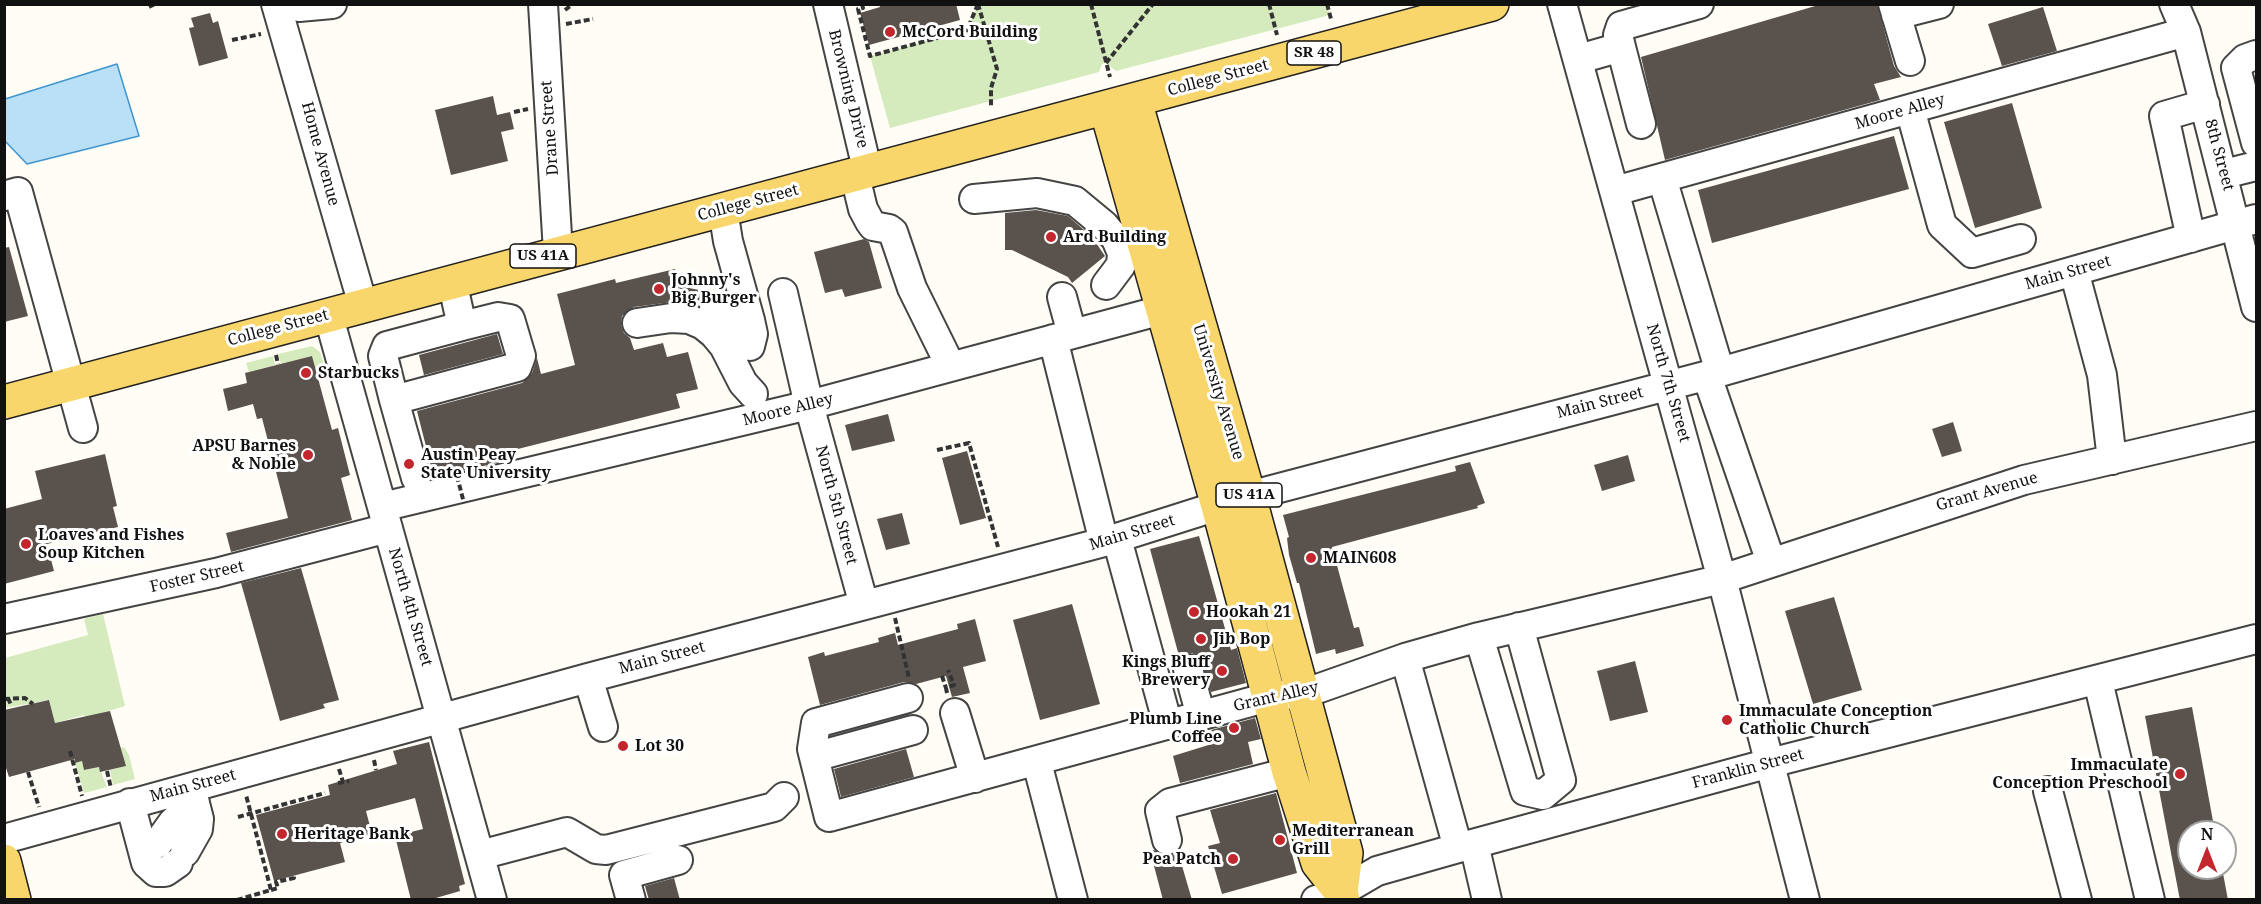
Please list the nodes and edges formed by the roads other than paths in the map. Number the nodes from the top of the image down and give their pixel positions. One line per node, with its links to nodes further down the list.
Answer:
1 (276, 4): 39 (street, Home Avenue)
2 (290, 4): 3 (street)
3 (332, 4)
4 (543, 4): 33 (street, Drane Street)
5 (828, 4): 23 (street, Browning Drive)
6 (1492, 4): 17 (main road, College Street / SR 48)
7 (1562, 4): 14 (street, North 7th Street)
8 (1699, 4): 13 (street)
9 (1939, 4): 11 (street)
10 (2174, 4): 12 (street, 8th Street)
11 (1894, 10): 15 (street)
12 (2186, 32): 18 (street, 8th Street); 19 (street, Moore Alley)
13 (1621, 47): 14 (street); 20 (street)
14 (1578, 59): 26 (street, North 7th Street)
15 (1910, 61)
16 (2246, 62): 21 (street)
17 (1117, 95): 23 (main road, College Street / US 41A); 42 (main road, University Avenue / US 41A)
18 (2205, 104): 24 (street, 8th Street); 31 (street)
19 (1910, 109): 25 (street, Moore Alley); 32 (street)
20 (1641, 124)
21 (2256, 143)
22 (2256, 166): 24 (street)
23 (861, 174): 29 (main road, College Street / US 41A); 48 (street, Browning Drive)
24 (2224, 174): 30 (street, 8th Street)
25 (1662, 178): 26 (street, Moore Alley); 49 (street)
26 (1615, 191): 51 (street, North 7th Street)
27 (11, 194): 50 (street)
28 (974, 199): 36 (street)
29 (723, 210): 33 (main road, College Street / US 41A); 47 (street)
30 (2247, 222): 31 (street, Main Street); 40 (street, 8th Street)
31 (2191, 238): 34 (street, Main Street)
32 (2021, 239)
33 (558, 252): 35 (main road, College Street / US 41A)
34 (2074, 271): 49 (street, Main Street); 58 (street)
35 (452, 281): 39 (main road, College Street / US 41A); 45 (street)
36 (1106, 285)
37 (783, 293): 54 (street, North 5th Street)
38 (1062, 297): 46 (street)
39 (363, 304): 43 (main road, College Street / US 41A)
40 (2256, 307)
41 (714, 308): 47 (street)
42 (1177, 309): 46 (street, Moore Alley); 60 (main road, University Avenue / US 41A); 61 (main road, University Avenue / US 41A)
43 (328, 314): 50 (main road, College Street / US 41A); 62 (street, North 4th Street)
44 (637, 323): 55 (street)
45 (462, 326): 52 (street); 52 (street)
46 (1063, 336): 48 (street, Moore Alley); 63 (street)
47 (750, 346): 55 (street)
48 (951, 368): 54 (street, Moore Alley)
49 (1713, 374): 51 (street, Main Street); 64 (street)
50 (72, 383): 53 (main road, College Street / US 41A); 57 (street)
51 (1669, 386): 60 (street, Main Street); 65 (street, North 7th Street)
52 (394, 400): 59 (street)
53 (4, 402)
54 (809, 405): 55 (street, Moore Alley); 66 (street, North 5th Street)
55 (753, 406): 62 (street, Moore Alley)
56 (2256, 426): 58 (street, Grant Avenue)
57 (83, 428)
58 (2112, 460): 64 (street, Grant Avenue)
59 (416, 478)
60 (1249, 496): 61 (street, Main Street); 75 (main road, University Avenue / US 41A)
61 (1218, 506): 63 (street, Main Street); 75 (main road, University Avenue / US 41A)
62 (385, 518): 67 (street, Foster Street); 79 (street, North 4th Street)
63 (1111, 541): 66 (street, Main Street); 80 (street)
64 (1771, 562): 65 (street, Grant Avenue)
65 (1722, 579): 68 (street, Grant Alley); 84 (street, North 7th Street)
66 (864, 605): 73 (street, Main Street)
67 (4, 619)
68 (1519, 627): 69 (street, Grant Alley); 90 (street)
69 (1479, 637): 71 (street, Grant Alley); 90 (street)
70 (2256, 639): 74 (street, Franklin Street)
71 (1405, 658): 75 (street, Grant Alley); 96 (street)
72 (1188, 669): 78 (street)
73 (588, 678): 79 (street, Main Street); 81 (street)
74 (2098, 681): 84 (street, Franklin Street); 109 (street)
75 (1285, 695): 78 (street, Grant Alley); 85 (main road, University Avenue / US 41A); 101 (main road, University Avenue / US 41A)
76 (908, 698): 83 (street)
77 (950, 699): 87 (street)
78 (1201, 716): 80 (street, Grant Alley)
79 (443, 719): 89 (street, Main Street); 98 (street, North 4th Street)
80 (1168, 725): 87 (street, Grant Alley)
81 (603, 727)
82 (914, 730): 83 (street)
83 (814, 757): 87 (street, Grant Alley)
84 (1770, 763): 93 (street, Franklin Street); 107 (street, North 7th Street)
85 (1289, 772): 95 (street); 101 (main road, University Avenue / US 41A)
86 (1040, 774): 105 (street)
87 (975, 778)
88 (2048, 791): 108 (street)
89 (193, 795): 91 (street, Main Street); 97 (street); 97 (street)
90 (1543, 795): 93 (street)
91 (120, 796): 94 (street, Main Street); 97 (street)
92 (784, 797): 98 (street)
93 (1550, 823): 96 (street, Franklin Street)
94 (4, 839)
95 (1167, 840)
96 (1466, 846): 101 (street, Franklin Street); 106 (street)
97 (143, 851)
98 (480, 855): 102 (street, North 4th Street)
99 (678, 860): 104 (street)
100 (4, 861): 103 (main road)
101 (1333, 897)
102 (485, 898)
103 (14, 900)
104 (631, 900)
105 (1073, 900)
106 (1487, 900)
107 (1805, 900)
108 (2077, 900)
109 (2150, 900)

